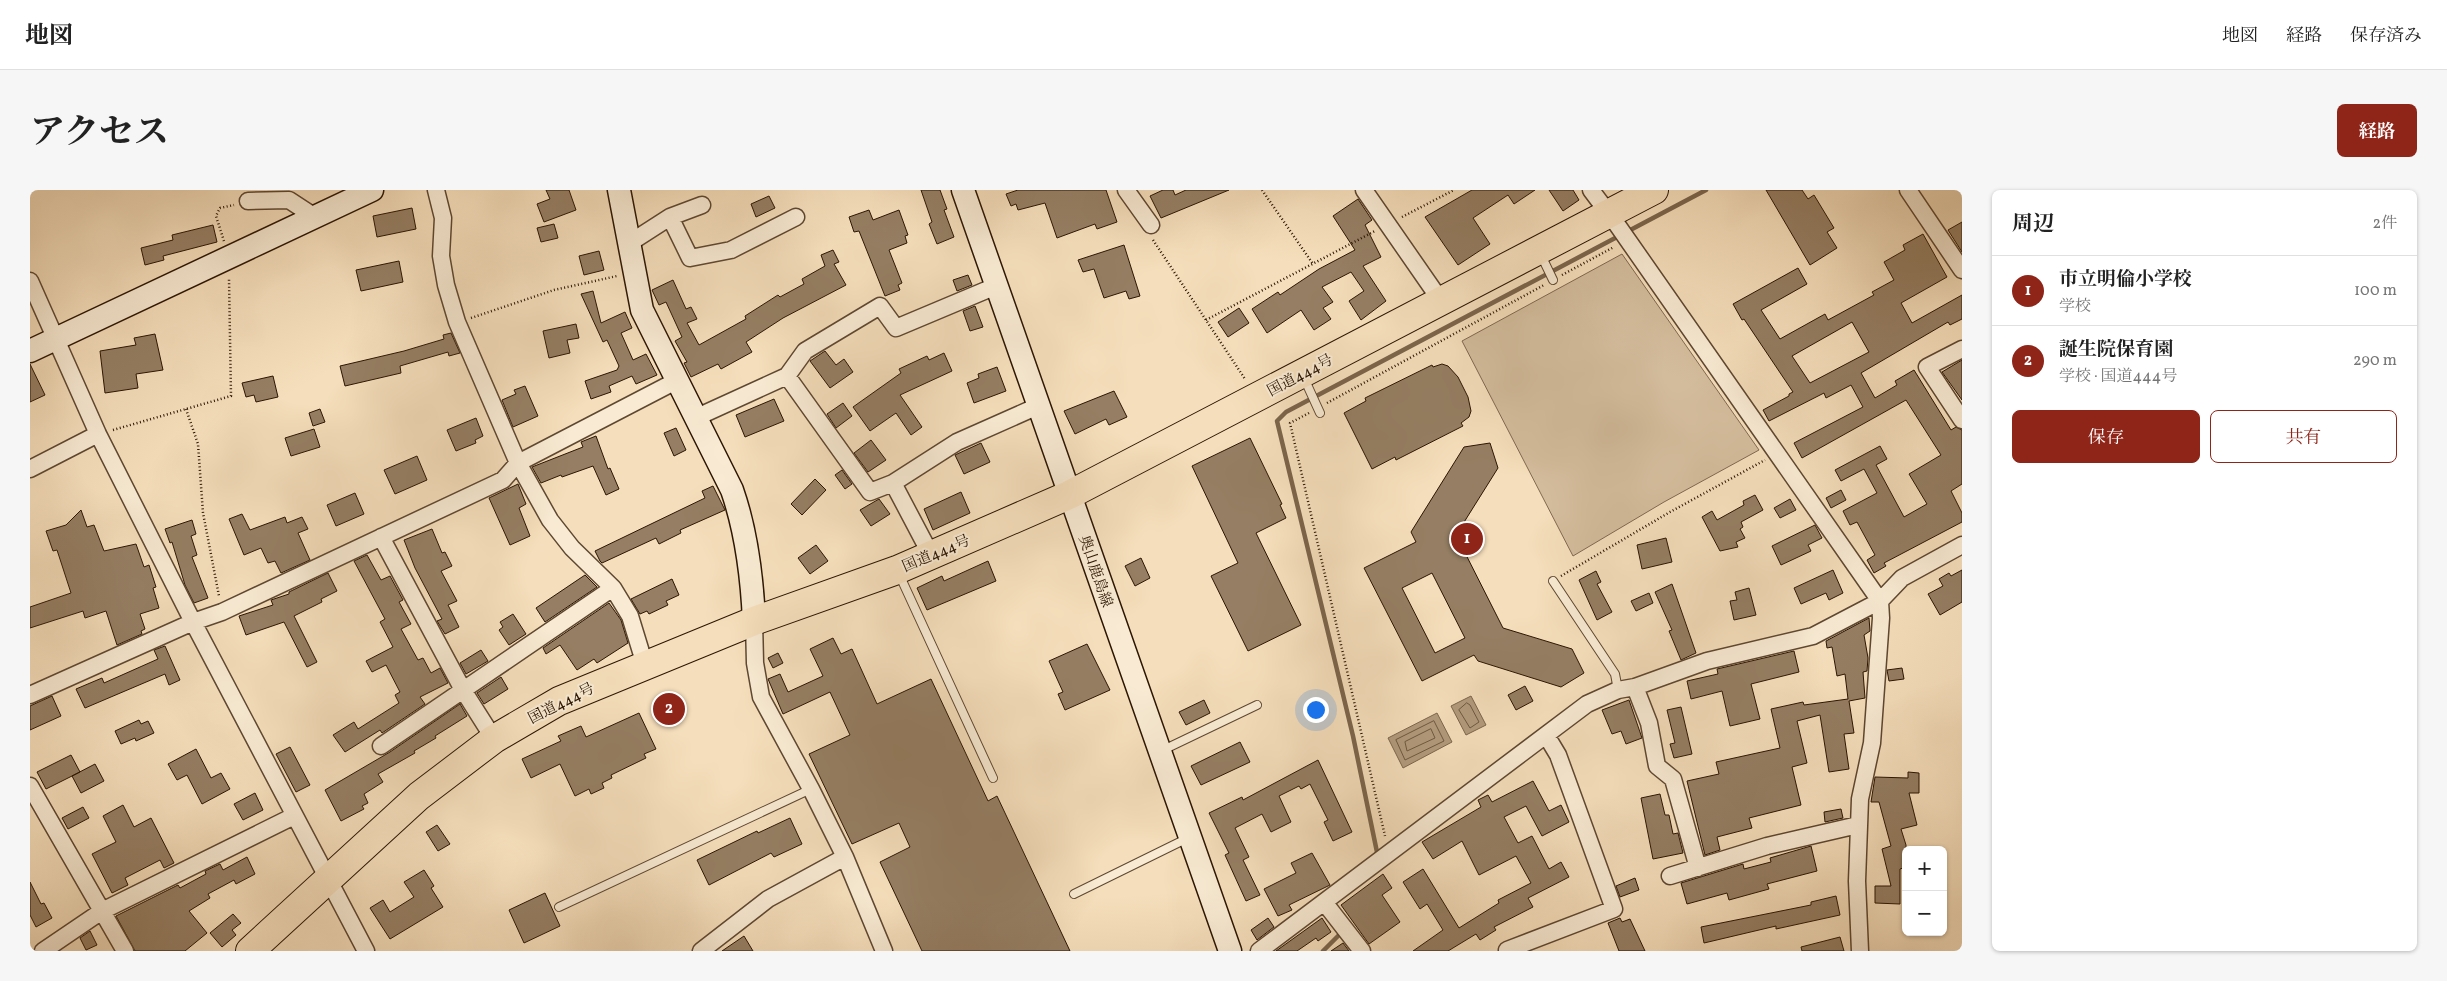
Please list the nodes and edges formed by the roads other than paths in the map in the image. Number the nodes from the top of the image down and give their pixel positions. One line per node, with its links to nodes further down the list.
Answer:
1 (372, 190): 12 (street)
2 (436, 190): 35 (street)
3 (619, 190): 17 (street)
4 (963, 190): 22 (street, 奥山鹿島線)
5 (1126, 190): 16 (street)
6 (1364, 190): 23 (street)
7 (1591, 190): 15 (street)
8 (1654, 190): 15 (highway, 国道444号)
9 (1908, 190): 19 (street)
10 (248, 201): 12 (street)
11 (702, 205): 13 (street)
12 (315, 217): 24 (street)
13 (670, 217): 14 (street); 17 (street)
14 (796, 217)
15 (1614, 220): 18 (highway, 国道444号); 45 (street)
16 (1151, 225)
17 (628, 244): 28 (street)
18 (1542, 257): 20 (lane); 23 (highway, 国道444号)
19 (1962, 270)
20 (1552, 278)
21 (30, 281): 24 (street)
22 (996, 286): 27 (street); 30 (street, 奥山鹿島線)
23 (1441, 301): 29 (highway, 国道444号)
24 (56, 339): 26 (street); 34 (street)
25 (1962, 349): 33 (street)
26 (30, 351)
27 (787, 376): 32 (street); 37 (street)
28 (676, 381): 32 (street); 35 (street)
29 (1305, 382): 31 (lane); 38 (highway, 国道444号)
30 (1038, 406): 37 (street); 38 (street, 奥山鹿島線)
31 (1318, 408)
32 (695, 418): 46 (street)
33 (1962, 420)
34 (98, 434): 36 (street); 47 (street)
35 (518, 463): 39 (street); 44 (street)
36 (30, 469)
37 (893, 483): 41 (street)
38 (1069, 495): 41 (highway, 国道444号); 57 (street, 奥山鹿島線)
39 (381, 537): 47 (street); 50 (street)
40 (1962, 545): 45 (street)
41 (931, 555): 42 (highway, 国道444号)
42 (897, 570): 46 (highway, 国道444号); 58 (lane)
43 (1553, 580): 51 (lane)
44 (613, 588): 48 (street); 50 (street)
45 (1880, 600): 49 (street); 62 (street)
46 (754, 621): 48 (highway, 国道444号); 60 (street)
47 (193, 622): 52 (street); 61 (street)
48 (645, 664): 55 (highway, 国道444号)
49 (1635, 687): 51 (street); 65 (street)
50 (463, 690): 55 (street); 56 (street)
51 (1618, 690): 54 (street)
52 (30, 695)
53 (1257, 705): 57 (lane)
54 (1546, 735): 69 (street); 72 (street)
55 (494, 739): 67 (highway, 国道444号)
56 (381, 746)
57 (1159, 752): 63 (street, 奥山鹿島線)
58 (993, 778)
59 (30, 786): 71 (street)
60 (811, 789): 64 (street); 70 (lane)
61 (294, 816): 67 (street); 71 (street)
62 (1858, 825): 65 (street); 82 (street)
63 (1190, 837): 68 (lane); 79 (street, 奥山鹿島線)
64 (845, 857): 77 (street); 78 (street)
65 (1698, 868): 66 (street)
66 (1670, 876)
67 (327, 879): 75 (highway, 国道444号); 76 (street)
68 (1074, 894)
69 (1324, 902): 80 (street); 81 (street)
70 (559, 907)
71 (102, 911): 73 (street); 74 (street)
72 (1507, 950)
73 (43, 951)
74 (124, 951)
75 (250, 951)
76 (366, 951)
77 (701, 951)
78 (884, 951)
79 (1230, 951)
80 (1259, 951)
81 (1362, 951)
82 (1860, 951)

